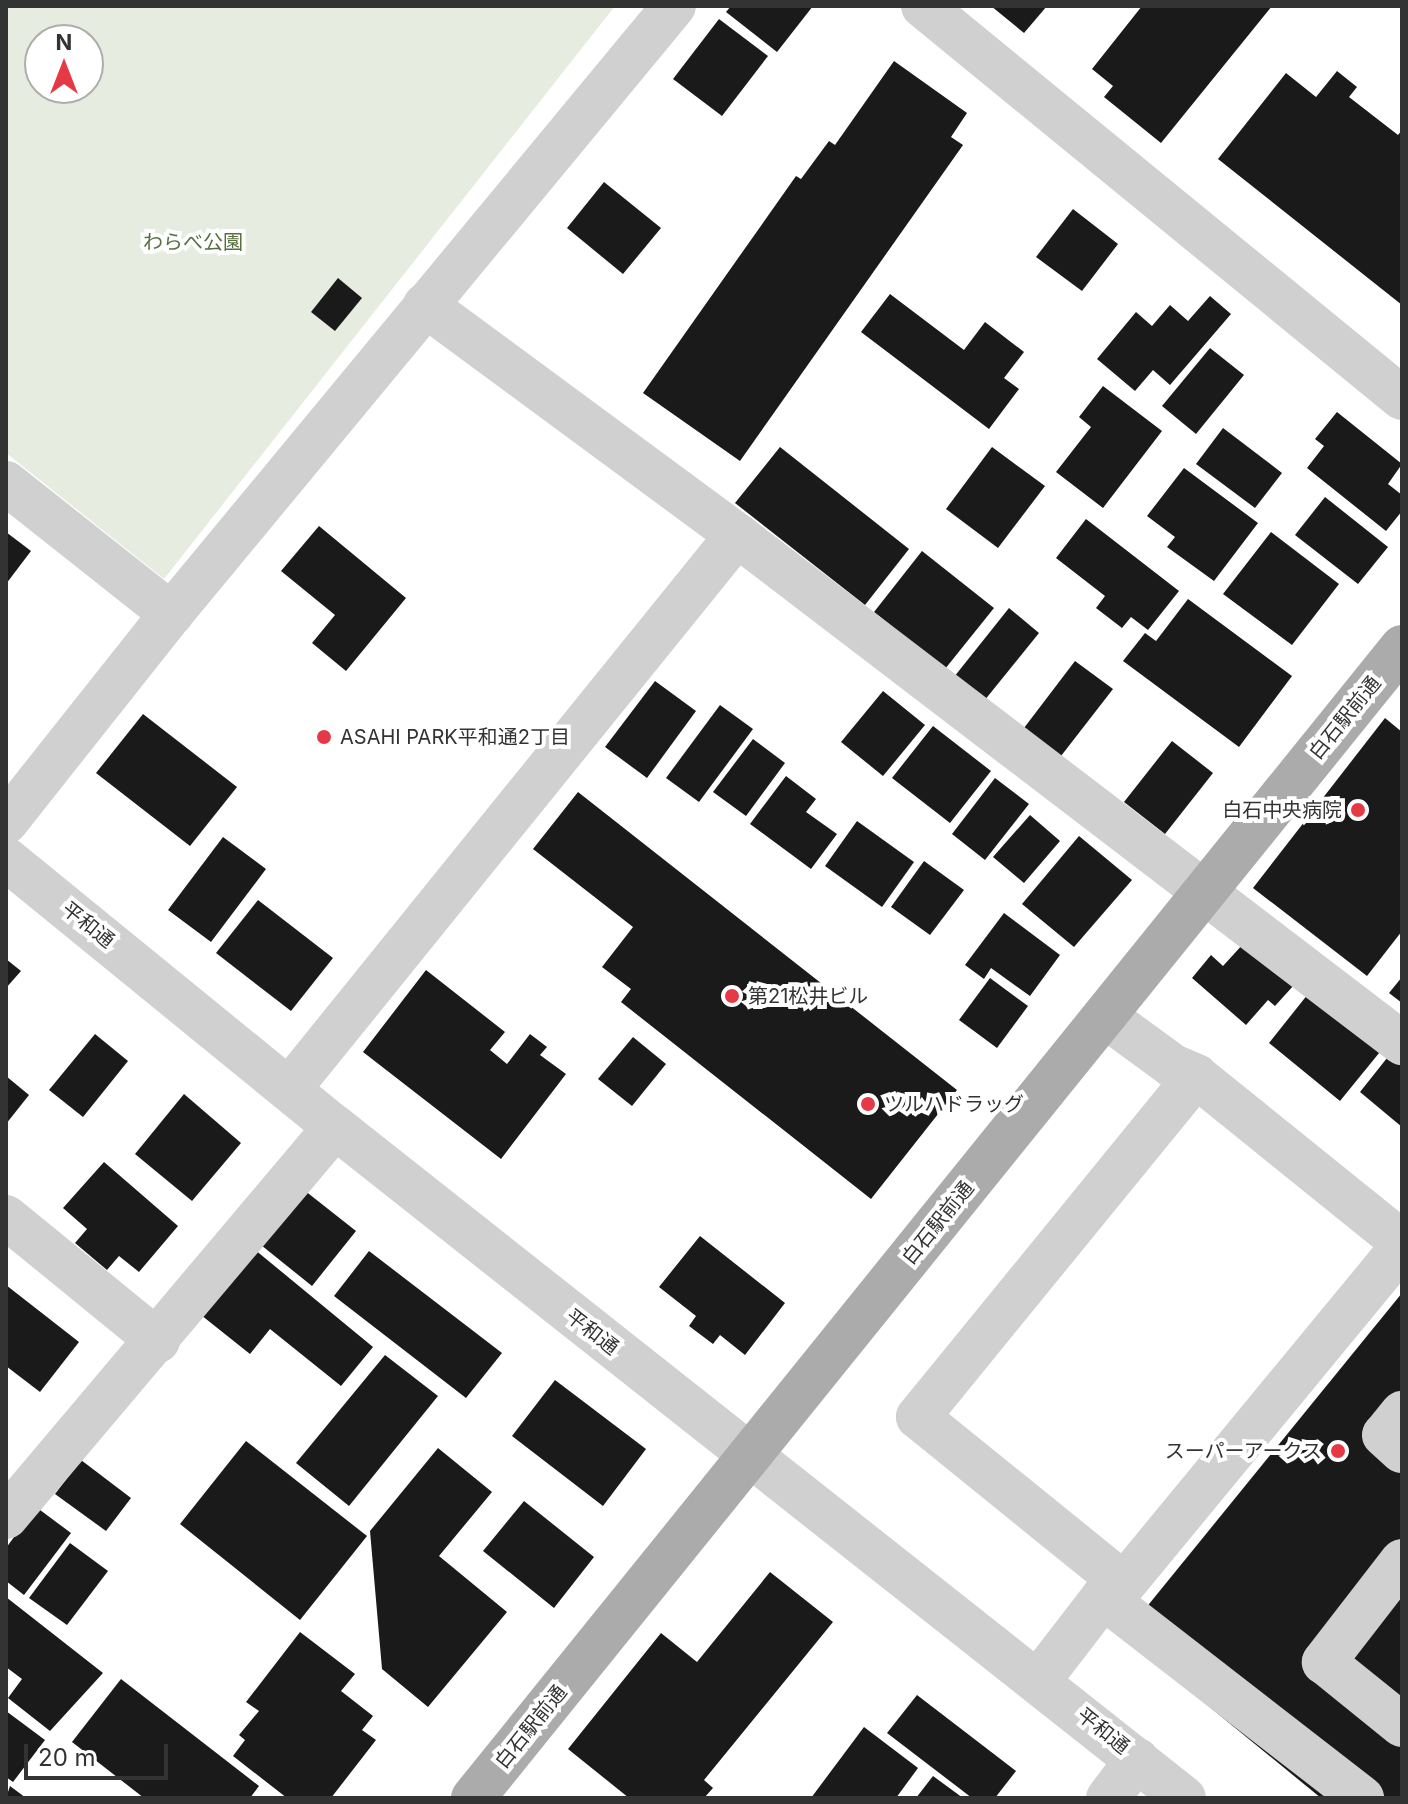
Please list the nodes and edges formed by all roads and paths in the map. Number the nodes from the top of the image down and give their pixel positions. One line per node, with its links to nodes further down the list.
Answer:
1 (674, 6): 3 (street)
2 (923, 6): 4 (street)
3 (425, 305): 6 (street); 7 (street)
4 (1402, 398)
5 (6, 483): 7 (street)
6 (737, 535): 11 (street); 15 (street)
7 (171, 614): 9 (street)
8 (1402, 647): 11 (main road, 白石駅前通)
9 (6, 822)
10 (6, 859): 15 (street, 平和通)
11 (1203, 894): 12 (main road, 白石駅前通); 13 (street)
12 (1106, 1017): 14 (street); 22 (main road, 白石駅前通)
13 (1402, 1043)
14 (1196, 1076): 18 (street); 25 (street)
15 (290, 1088): 16 (street, 平和通)
16 (335, 1127): 19 (street); 22 (street, 平和通)
17 (6, 1217): 19 (street)
18 (1402, 1244): 25 (street)
19 (158, 1341): 23 (street)
20 (1402, 1413): 21 (street)
21 (1402, 1451)
22 (749, 1457): 26 (street, 平和通); 29 (main road, 白石駅前通)
23 (6, 1517)
24 (1402, 1561): 27 (street)
25 (1110, 1588): 26 (street); 32 (street)
26 (1040, 1679): 28 (street, 平和通)
27 (1402, 1725)
28 (1137, 1760): 30 (street); 31 (street, 平和通)
29 (473, 1798)
30 (1108, 1798)
31 (1184, 1798)
32 (1362, 1798)

